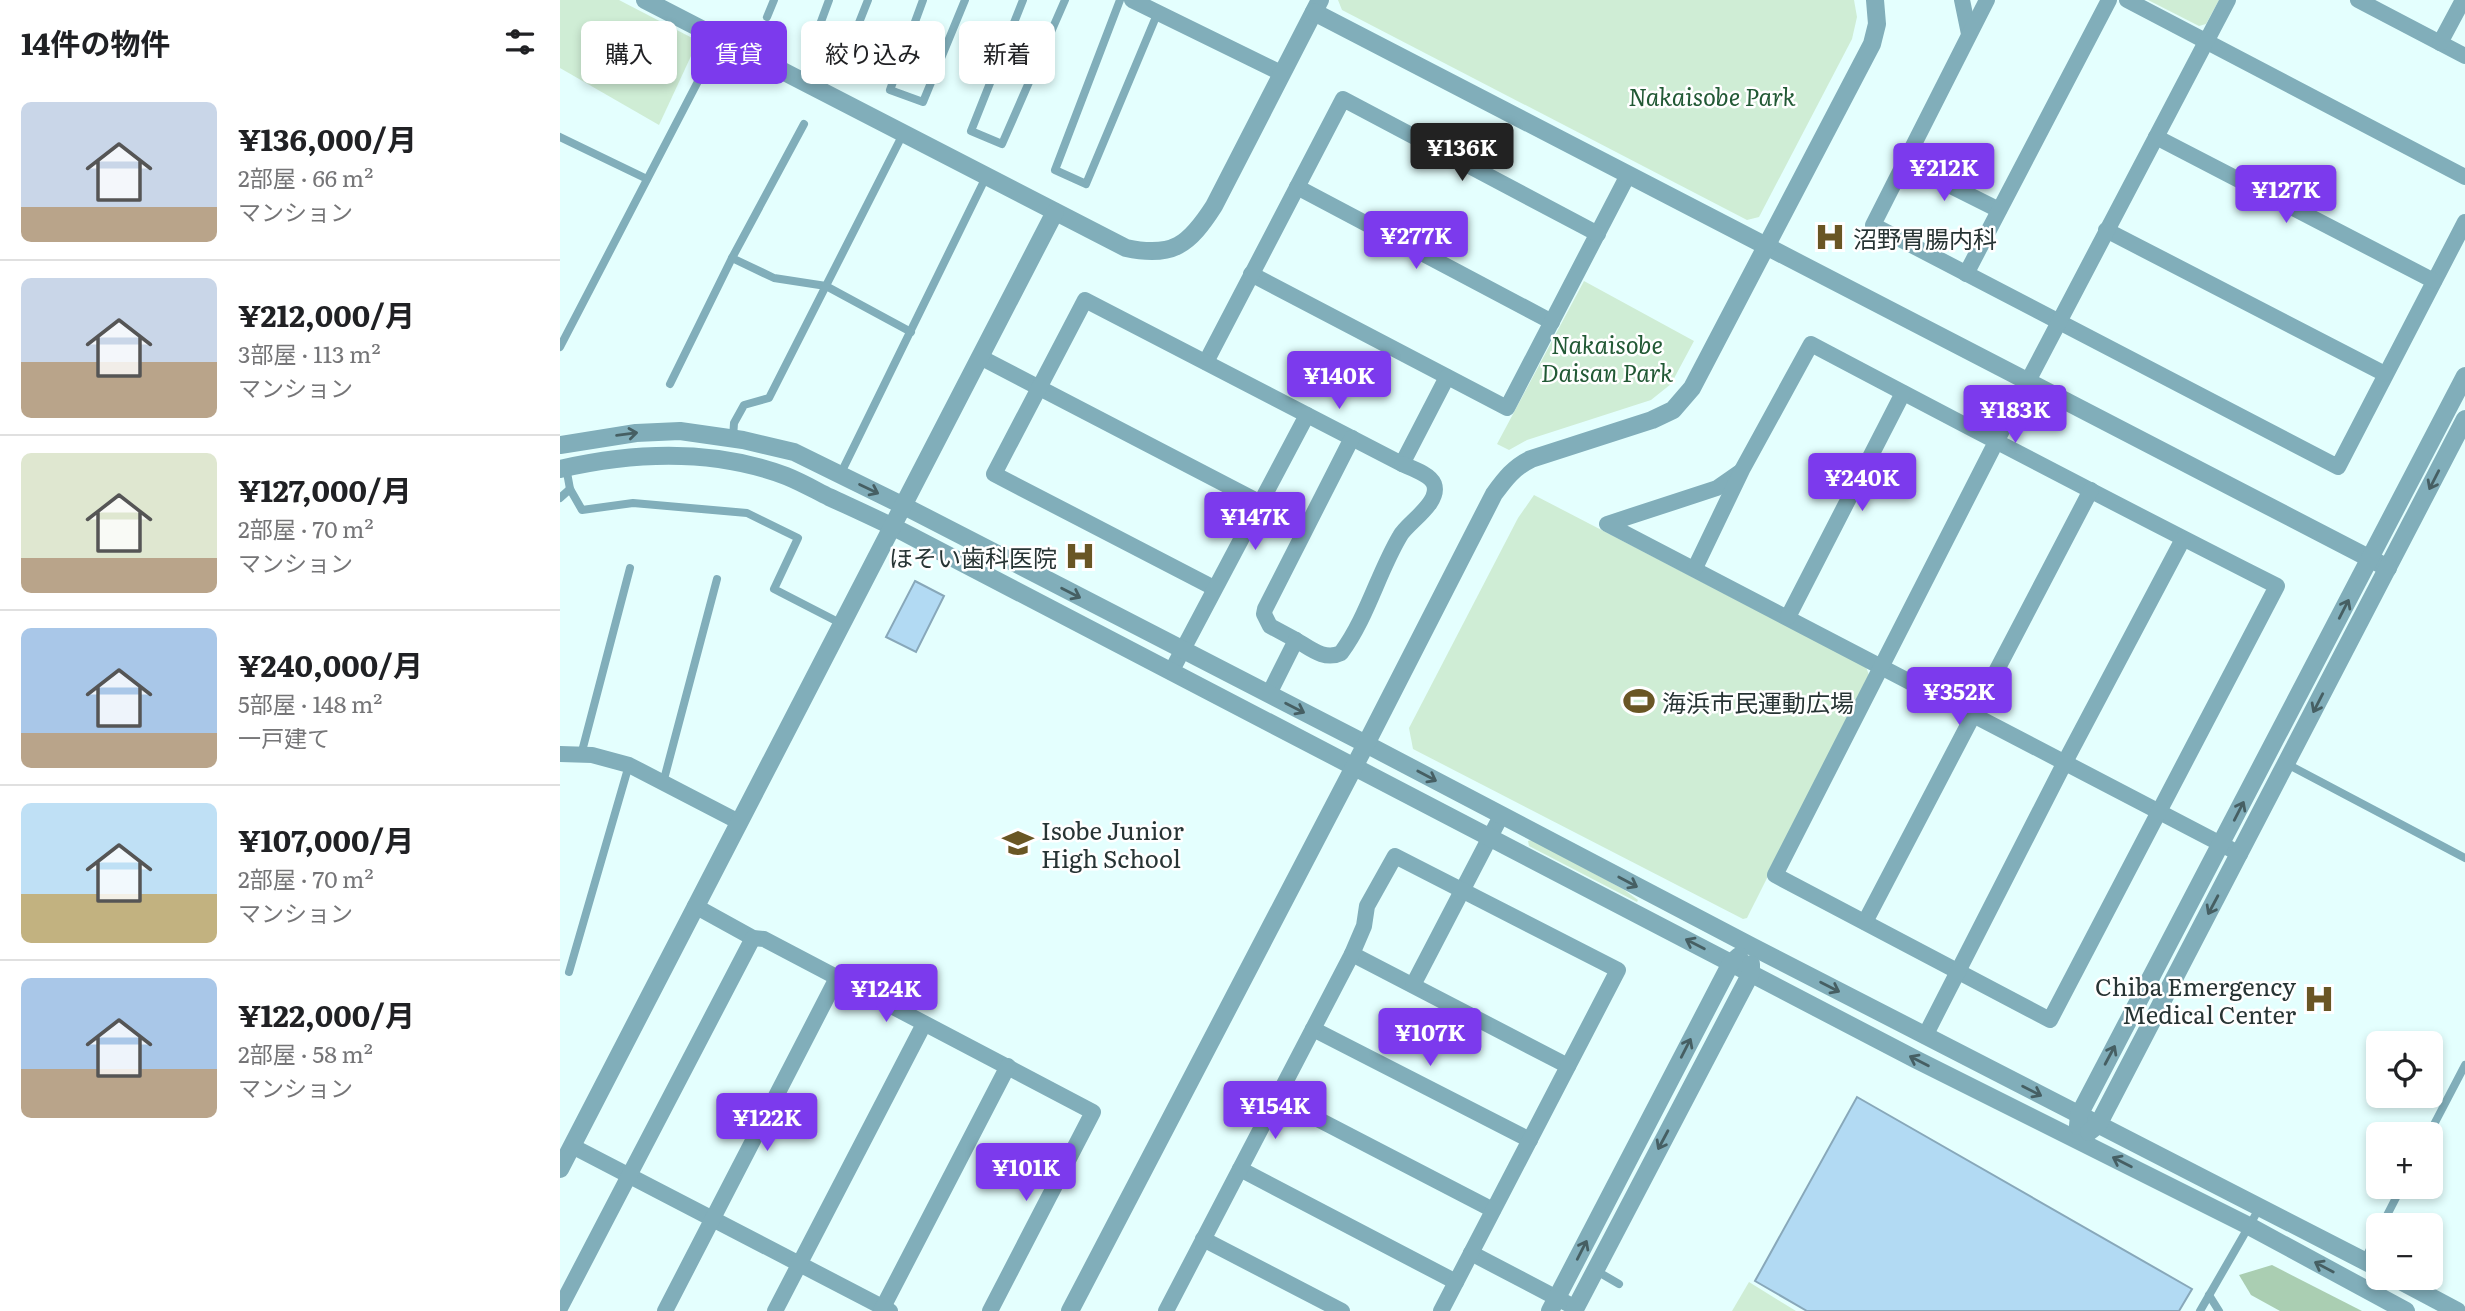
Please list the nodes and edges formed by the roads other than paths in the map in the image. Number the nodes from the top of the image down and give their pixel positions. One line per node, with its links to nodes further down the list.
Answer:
1 (645, 0): 22 (street)
2 (774, 0): 21 (lane)
3 (829, 0): 4 (lane)
4 (868, 0)
5 (923, 0): 6 (lane)
6 (965, 0)
7 (1023, 0): 8 (lane)
8 (1065, 0)
9 (1119, 0): 20 (lane)
10 (1132, 0): 20 (street)
11 (1875, 0): 45 (street)
12 (1962, 0): 23 (street)
13 (1987, 0): 23 (street)
14 (2109, 0): 40 (street)
15 (2127, 0): 24 (street)
16 (2228, 0): 24 (street)
17 (2358, 0): 25 (street)
18 (2463, 0): 25 (street)
19 (1317, 6): 27 (street); 35 (street)
20 (1158, 12): 27 (street)
21 (767, 17)
22 (691, 24)
23 (1969, 34): 34 (street)
24 (2206, 42): 32 (street); 37 (street)
25 (2440, 43): 26 (street)
26 (2465, 56)
27 (1281, 73): 41 (street)
28 (787, 74): 31 (street)
29 (696, 84): 38 (lane)
30 (804, 124): 46 (lane)
31 (903, 134): 36 (street); 50 (lane)
32 (2155, 136): 43 (street); 49 (street)
33 (560, 137): 38 (lane)
34 (1905, 163): 40 (street); 48 (street)
35 (1628, 175): 44 (street); 45 (street)
36 (986, 177): 41 (street); 53 (lane)
37 (2465, 177)
38 (647, 178): 54 (lane)
39 (1297, 187): 44 (street); 47 (street); 51 (street)
40 (1999, 210): 48 (street)
41 (1055, 212): 55 (street)
42 (2465, 222): 49 (street)
43 (2106, 230): 52 (street); 57 (street)
44 (1598, 234): 51 (street)
45 (1766, 245): 60 (street); 95 (street)
46 (732, 258): 50 (lane); 61 (lane)
47 (1251, 274): 56 (street); 59 (street)
48 (1966, 274): 52 (street)
49 (2434, 281): 57 (street)
50 (826, 286): 53 (lane); 66 (lane)
51 (1552, 322): 59 (street)
52 (2060, 322): 57 (street); 60 (street)
53 (911, 332): 73 (lane)
54 (560, 347)
55 (980, 357): 62 (street); 78 (street)
56 (1206, 362): 62 (street); 64 (street)
57 (2385, 374)
58 (2465, 376): 81 (street)
59 (1447, 377): 70 (street)
60 (2028, 383): 68 (street); 81 (street)
61 (670, 384)
62 (1039, 388): 77 (street); 86 (street)
63 (1903, 393): 68 (street); 72 (street); 87 (street)
64 (1307, 415): 67 (street); 77 (street)
65 (2465, 419): 84 (street, one-way to 84)
66 (733, 438): 69 (street, one-way to 66); 73 (street)
67 (1352, 438): 70 (street); 89 (street)
68 (1996, 442): 75 (street); 91 (street)
69 (560, 445)
70 (1402, 464): 89 (street)
71 (563, 468): 74 (lane); 79 (street)
72 (1742, 470): 83 (street); 83 (street)
73 (841, 475): 78 (street, one-way to 78)
74 (570, 489): 76 (lane); 88 (lane)
75 (2091, 490): 80 (street); 94 (street)
76 (560, 498)
77 (1261, 503): 86 (street)
78 (904, 506): 79 (street); 90 (street, one-way to 90)
79 (893, 527): 88 (street); 92 (street)
80 (2183, 539): 98 (street); 103 (street)
81 (2370, 559): 84 (street); 107 (street, one-way to 81)
82 (630, 568): 97 (lane)
83 (1695, 568): 87 (street)
84 (2388, 568): 99 (street, one-way to 99)
85 (718, 579): 102 (lane)
86 (1214, 588): 90 (street)
87 (1788, 617): 91 (street)
88 (842, 624): 105 (street)
89 (1296, 640): 93 (street)
90 (1182, 650): 92 (street); 93 (street)
91 (1882, 666): 94 (street); 112 (street)
92 (1171, 672): 101 (street)
93 (1269, 694): 95 (street, one-way to 95)
94 (1973, 714): 98 (street); 112 (street)
95 (1366, 744): 101 (street); 104 (street, one-way to 104)
96 (560, 754): 97 (street)
97 (580, 755): 100 (street)
98 (2065, 762): 103 (street); 117 (street)
99 (2287, 764): 108 (street); 109 (lane)
100 (629, 765): 102 (street); 118 (lane)
101 (1355, 766): 106 (street); 161 (street)
102 (663, 783): 105 (street)
103 (2159, 811): 107 (street); 117 (street)
104 (1501, 816): 106 (street); 114 (street, one-way to 114)
105 (739, 822): 111 (street)
106 (1489, 838): 110 (street); 116 (street, one-way to 106)
107 (2221, 844): 108 (street); 129 (street, one-way to 107)
108 (2240, 854): 131 (street, one-way to 131)
109 (2465, 858)
110 (1462, 890): 115 (street); 121 (street); 127 (street)
111 (695, 906): 113 (street); 134 (street)
112 (1865, 922): 117 (street)
113 (753, 938): 120 (street); 137 (street)
114 (1751, 946): 116 (street); 119 (street); 124 (street, one-way to 124)
115 (1352, 954): 121 (street); 123 (street)
116 (1731, 962): 119 (street); 153 (street, one-way to 116)
117 (1958, 971): 124 (street)
118 (569, 972)
119 (1751, 973): 133 (street, one-way to 119); 147 (street, one-way to 147)
120 (837, 978): 122 (street); 140 (street)
121 (1413, 985): 127 (street)
122 (924, 1024): 126 (street); 145 (street)
123 (1313, 1029): 128 (street); 132 (street)
124 (1925, 1036): 129 (street, one-way to 129)
125 (2465, 1065): 130 (lane)
126 (1008, 1066): 156 (street); 160 (street)
127 (1568, 1066): 132 (street)
128 (1277, 1098): 136 (street); 139 (street)
129 (2079, 1115): 131 (street); 133 (street)
130 (2435, 1122)
131 (2098, 1125): 133 (street); 138 (street)
132 (1530, 1140): 139 (street)
133 (2078, 1140): 141 (street, one-way to 133)
134 (572, 1146): 135 (street); 137 (street)
135 (560, 1169)
136 (1240, 1169): 142 (street); 148 (street)
137 (629, 1176): 140 (street); 154 (street)
138 (2260, 1208): 141 (lane); 144 (street)
139 (1493, 1210): 143 (street)
140 (713, 1219): 145 (street); 158 (street)
141 (2249, 1226): 149 (street, one-way to 141); 152 (lane)
142 (1203, 1239): 157 (street); 162 (street)
143 (1471, 1253): 148 (street); 153 (street)
144 (2366, 1261)
145 (799, 1264): 156 (street); 159 (street)
146 (2366, 1269): 149 (street)
147 (1595, 1270): 150 (lane); 155 (street)
148 (1456, 1282): 163 (street)
149 (2353, 1282): 166 (street)
150 (1619, 1284)
151 (2418, 1290): 167 (street)
152 (2209, 1295): 164 (lane); 165 (lane)
153 (1554, 1305): 155 (street)
154 (560, 1308)
155 (1575, 1309)
156 (885, 1310)
157 (1168, 1310)
158 (665, 1311)
159 (775, 1311)
160 (990, 1311)
161 (1070, 1311)
162 (1342, 1311)
163 (1441, 1311)
164 (2200, 1311)
165 (2219, 1311)
166 (2406, 1311)
167 (2457, 1311)

